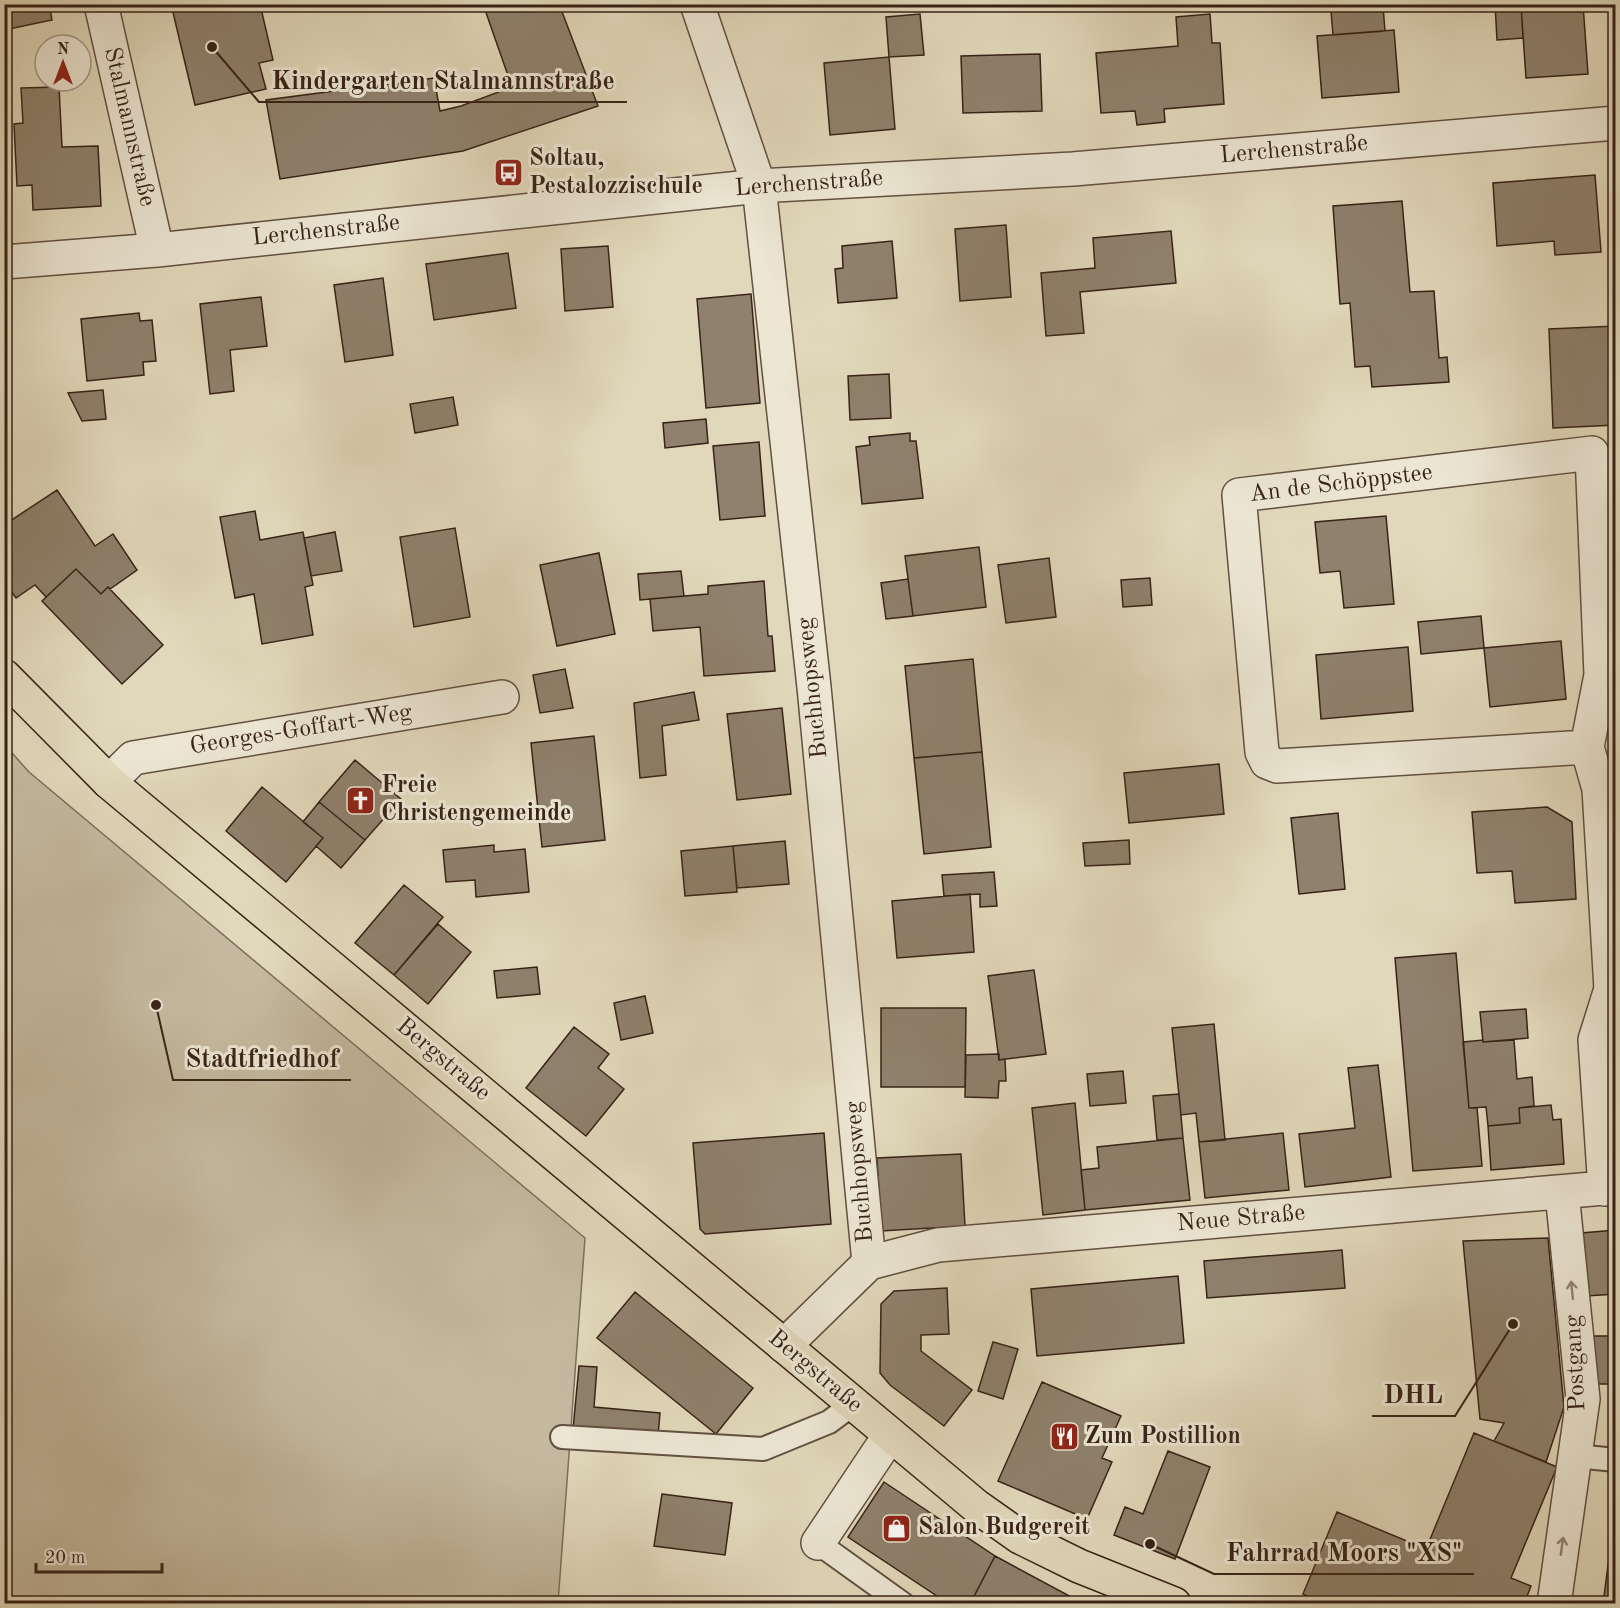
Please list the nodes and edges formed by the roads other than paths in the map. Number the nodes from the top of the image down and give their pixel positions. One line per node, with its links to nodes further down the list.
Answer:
1 (101, 4): 5 (street, Stalmannstraße)
2 (697, 4): 4 (street, Buchhopsweg)
3 (1616, 123): 4 (street, Lerchenstraße)
4 (759, 186): 5 (street, Lerchenstraße); 13 (street, Buchhopsweg)
5 (157, 250): 6 (street, Lerchenstraße)
6 (4, 262)
7 (4, 676): 10 (main road, Bergstraße)
8 (502, 697): 10 (street, Georges-Goffart-Weg)
9 (1587, 747): 9 (street, An de Schöppstee); 11 (street, An de Schöppstee)
10 (109, 782): 14 (main road, Bergstraße)
11 (1610, 1188): 12 (street, Neue Straße)
12 (1562, 1193): 13 (street, Neue Straße); 18 (street, Postgang, one-way to 12)
13 (869, 1263): 14 (street, Buchhopsweg)
14 (784, 1346): 15 (main road, Bergstraße)
15 (854, 1404): 16 (main road, Bergstraße); 17 (lane)
16 (890, 1435): 20 (street); 21 (main road, Bergstraße)
17 (562, 1437)
18 (1575, 1456): 19 (lane); 23 (street, Postgang, one-way to 18)
19 (1616, 1460)
20 (818, 1543): 22 (lane)
21 (1162, 1601)
22 (903, 1604)
23 (1554, 1604)

